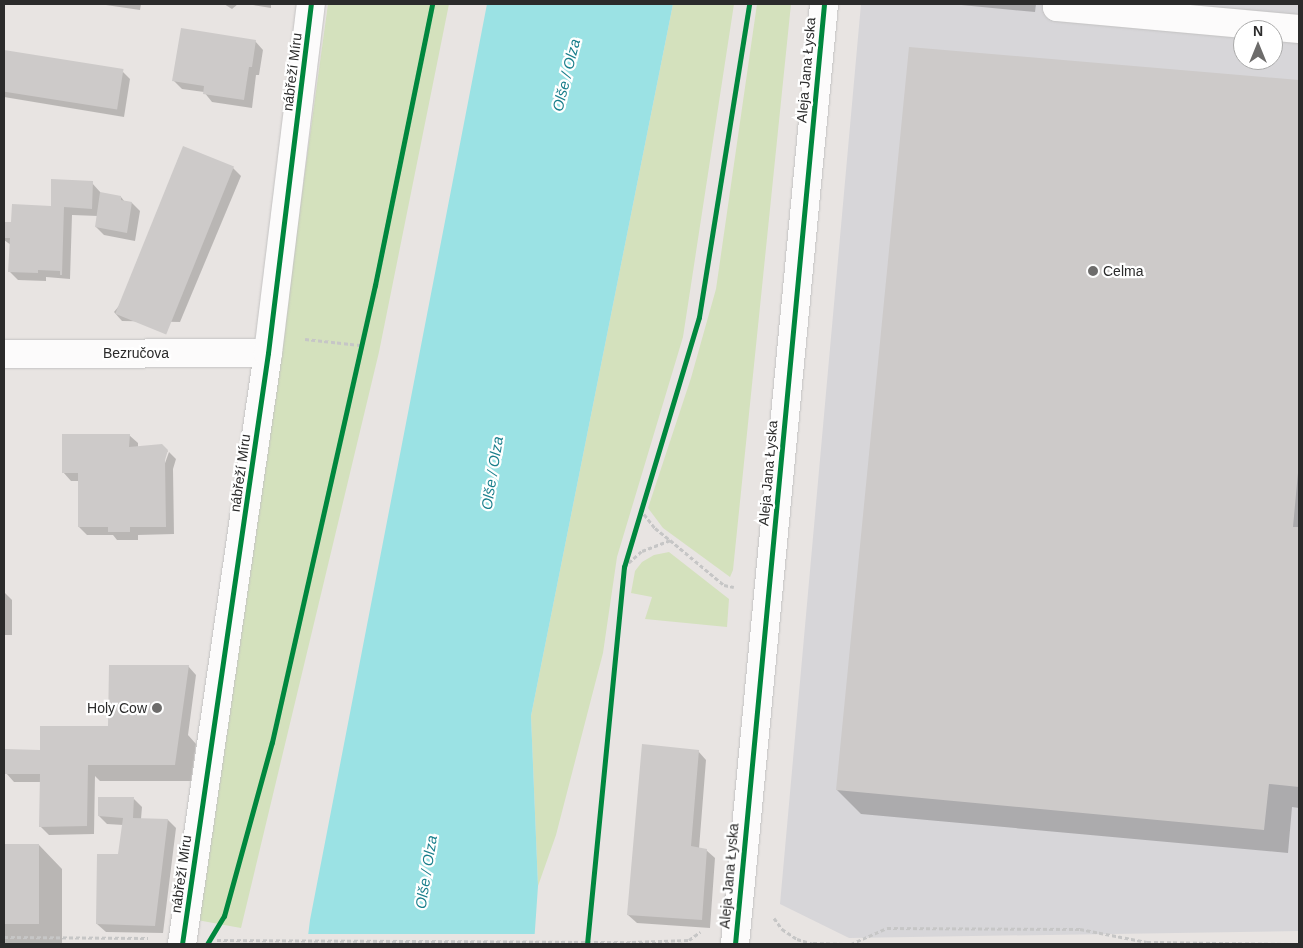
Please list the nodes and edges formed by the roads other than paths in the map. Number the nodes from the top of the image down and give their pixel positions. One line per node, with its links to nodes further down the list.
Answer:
1 (311, 4): 5 (street, nábřeží Míru)
2 (824, 4): 8 (street, Aleja Jana Łyska)
3 (1057, 4): 4 (street)
4 (1299, 29)
5 (268, 353): 6 (street, Bezručova); 7 (street, nábřeží Míru)
6 (4, 354)
7 (192, 940)
8 (735, 944)

